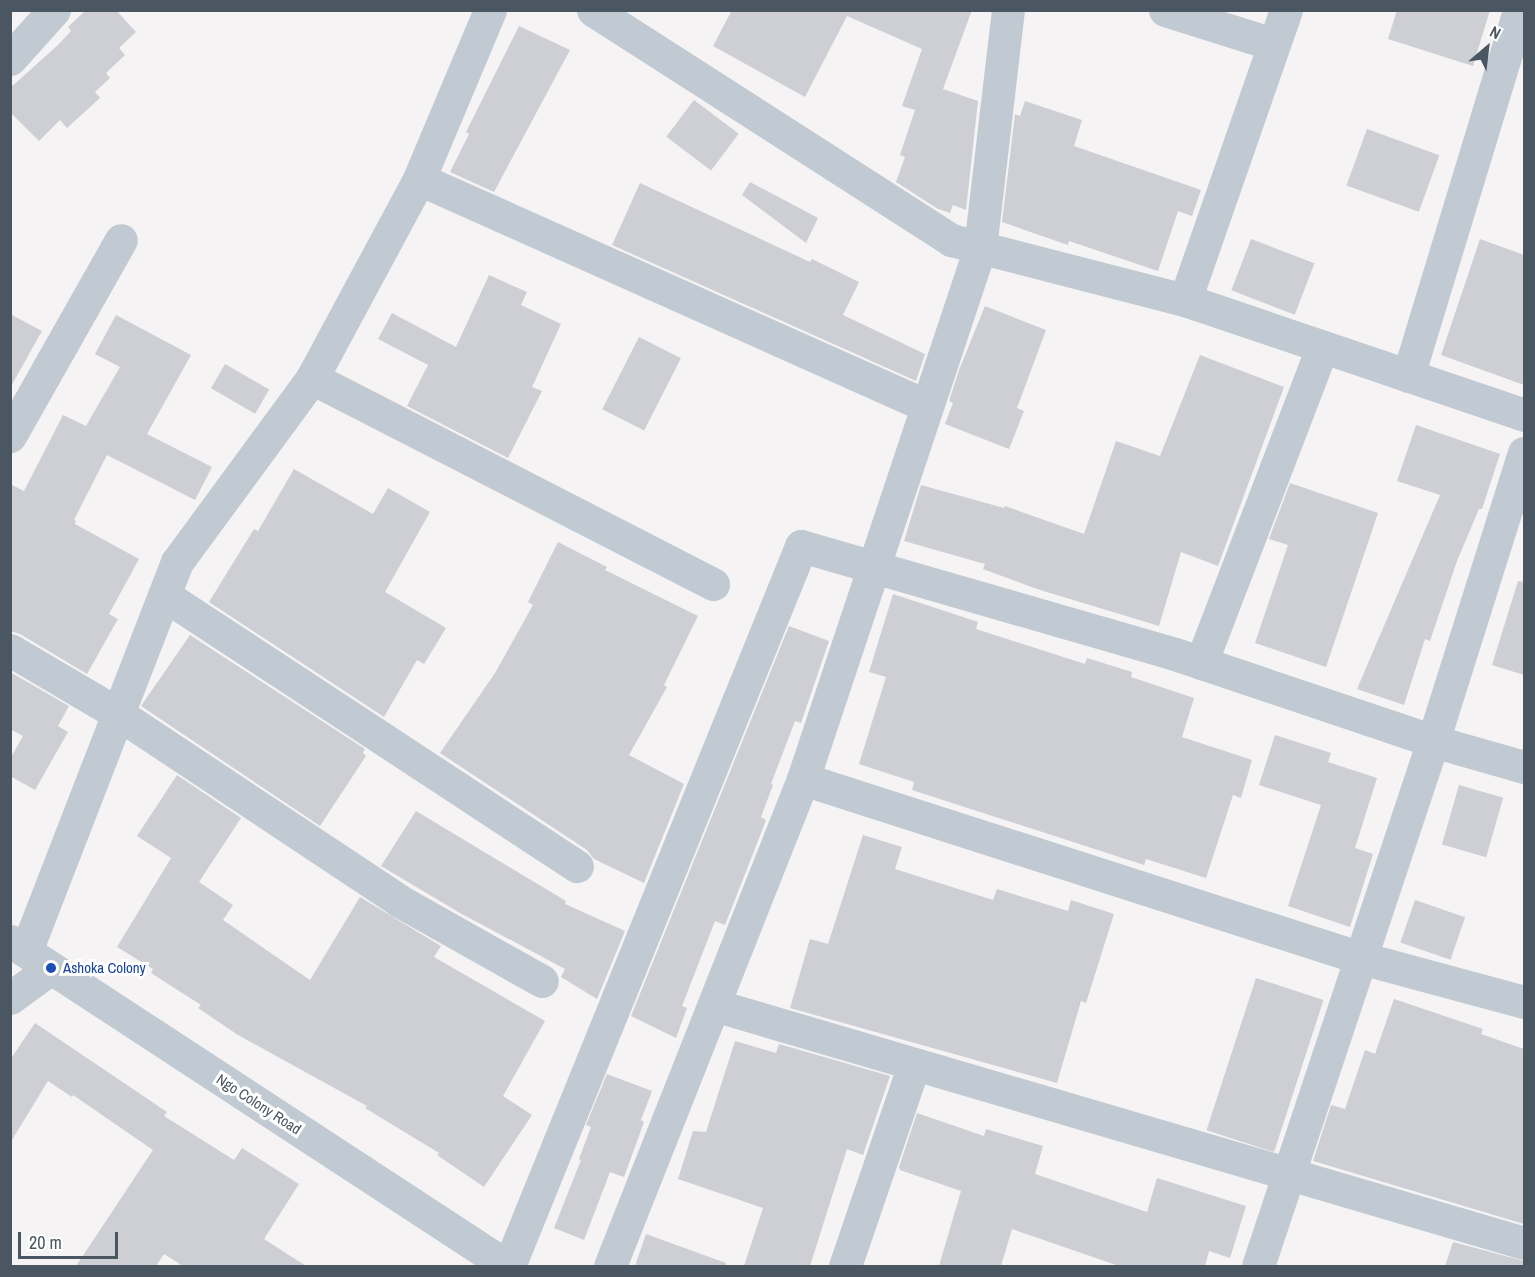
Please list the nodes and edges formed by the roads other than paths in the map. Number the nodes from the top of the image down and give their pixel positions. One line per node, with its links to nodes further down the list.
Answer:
1 (54, 10): 9 (street)
2 (490, 10): 10 (street)
3 (592, 10): 12 (street)
4 (1008, 10): 12 (street)
5 (1165, 10): 8 (street)
6 (1286, 10): 8 (street)
7 (1519, 10): 15 (street)
8 (1273, 44): 13 (street)
9 (10, 59)
10 (419, 179): 16 (street); 17 (street)
11 (121, 240): 19 (street)
12 (980, 248): 13 (street); 17 (street)
13 (1185, 300): 14 (street)
14 (1322, 348): 15 (street); 25 (street)
15 (1408, 376): 18 (street)
16 (312, 378): 22 (street); 23 (street)
17 (927, 406): 21 (street)
18 (1524, 415)
19 (10, 436)
20 (1524, 453): 27 (street)
21 (875, 569): 25 (street); 29 (street); 40 (street)
22 (713, 584)
23 (164, 595): 26 (street); 30 (street)
24 (10, 650): 26 (street)
25 (1201, 663): 27 (street)
26 (117, 713): 31 (street); 33 (street)
27 (1433, 741): 28 (street); 32 (street)
28 (1524, 767)
29 (804, 779): 32 (street); 36 (street)
30 (577, 867)
31 (29, 953): 34 (street); 40 (street, Ngo Colony Road)
32 (1360, 958): 35 (street); 38 (street)
33 (542, 981)
34 (10, 998)
35 (1524, 1002)
36 (714, 1005): 37 (street); 41 (street)
37 (914, 1064): 38 (street); 42 (street)
38 (1289, 1174): 39 (street); 43 (street)
39 (1524, 1243)
40 (508, 1266)
41 (610, 1266)
42 (845, 1266)
43 (1258, 1266)

